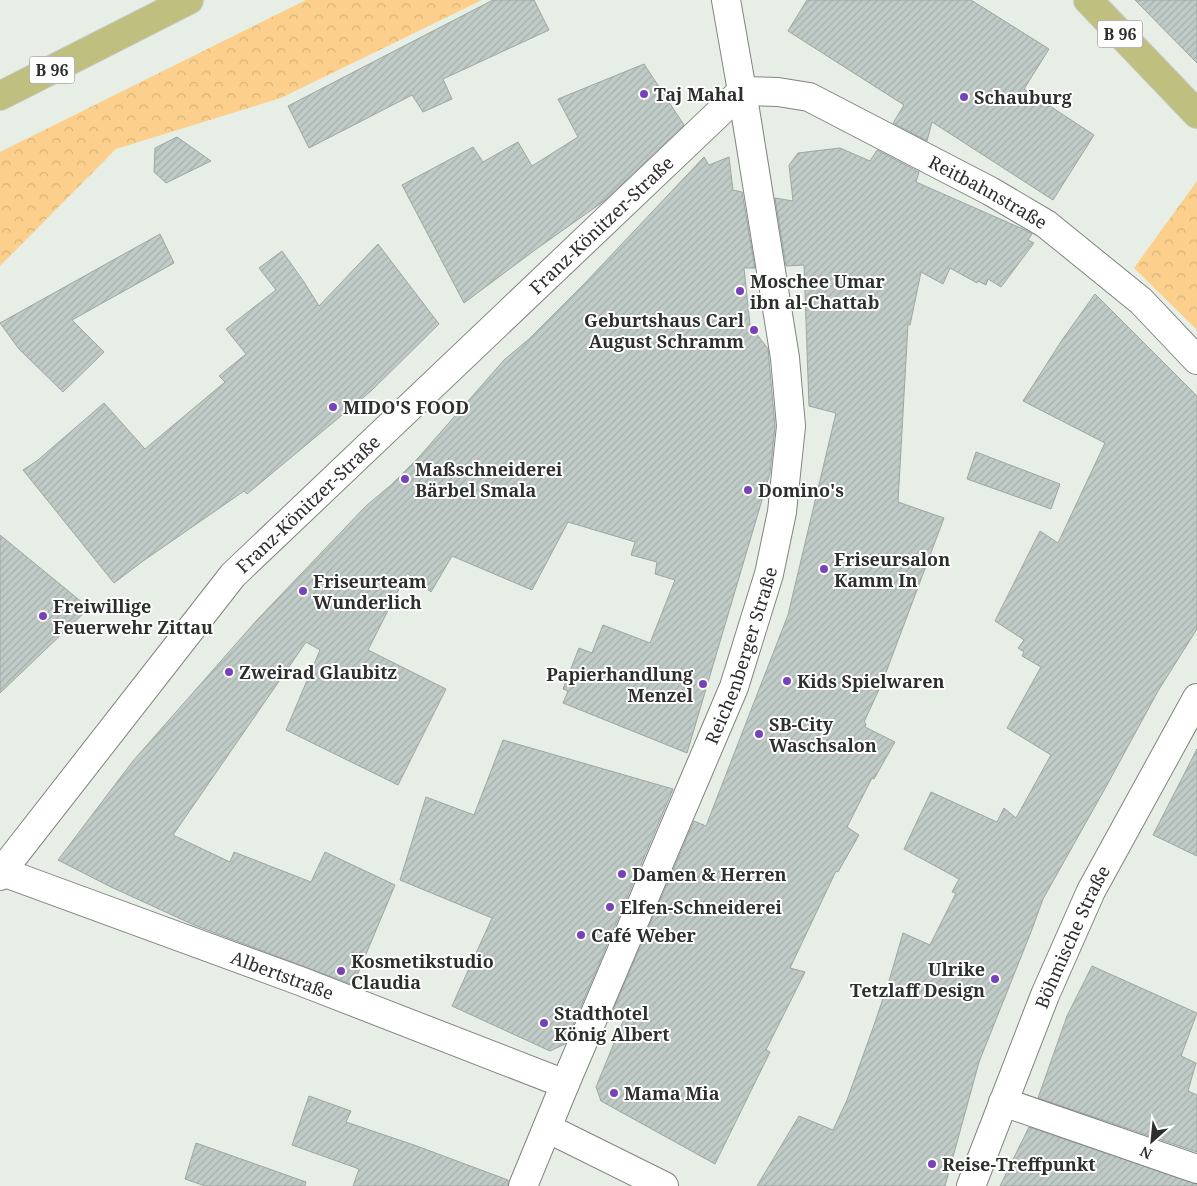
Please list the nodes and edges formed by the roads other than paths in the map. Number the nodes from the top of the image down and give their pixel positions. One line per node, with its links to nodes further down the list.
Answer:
1 (188, 0): 5 (main road, B 96)
2 (726, 0): 4 (street, Reichenberger Straße)
3 (1088, 0): 6 (main road, B 96)
4 (742, 91): 7 (street, Reitbahnstraße); 9 (street, Franz-Könitzer-Straße); 10 (street, Reichenberger Straße)
5 (0, 96)
6 (1197, 114)
7 (1197, 360)
8 (1197, 698): 11 (street, Böhmische Straße)
9 (1, 873): 10 (street, Albertstraße)
10 (565, 1084): 12 (street, Reichenberger Straße)
11 (1003, 1102): 13 (street); 16 (street, Böhmische Straße)
12 (547, 1128): 14 (street, Reichenberger Straße); 15 (street)
13 (1197, 1169)
14 (523, 1186)
15 (664, 1186)
16 (971, 1186)

